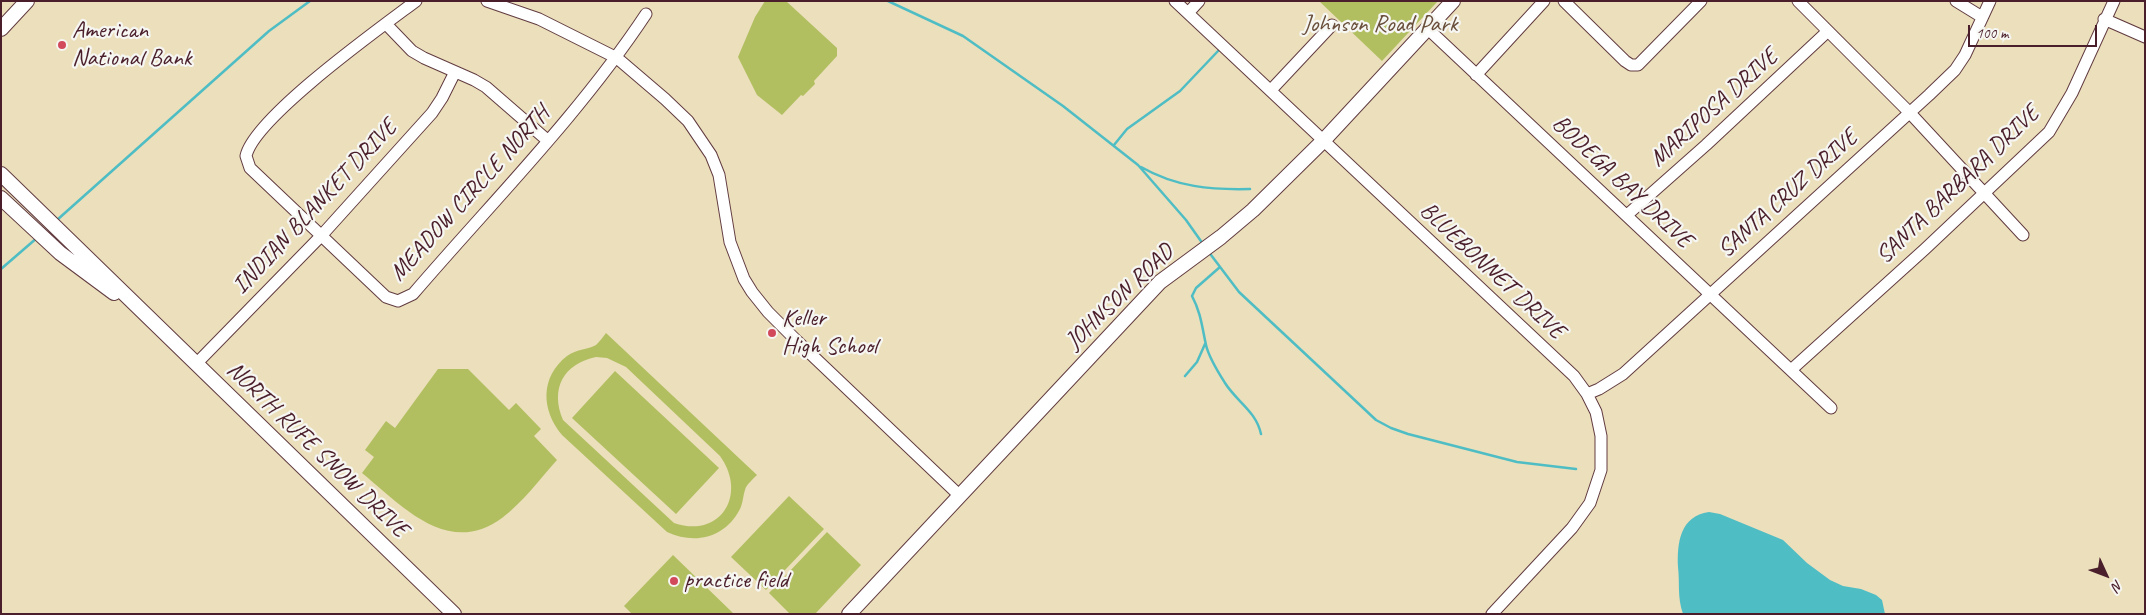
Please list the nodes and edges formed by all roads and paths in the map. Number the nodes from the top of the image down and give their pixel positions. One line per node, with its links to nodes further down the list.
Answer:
1 (28, 1): 22 (main road)
2 (416, 1): 19 (street)
3 (487, 1): 14 (street)
4 (1175, 1): 15 (street, BLUEBONNET DRIVE)
5 (1199, 1): 15 (street)
6 (1453, 1): 21 (main road, JOHNSON ROAD)
7 (1544, 1): 27 (street)
8 (1564, 1): 9 (street)
9 (1701, 1)
10 (1798, 1): 23 (street)
11 (1956, 1): 17 (street)
12 (1990, 1): 17 (street, SANTA CRUZ DRIVE)
13 (2114, 1): 18 (street, SANTA BARBARA DRIVE)
14 (511, 5): 25 (street)
15 (1188, 13): 28 (street, BLUEBONNET DRIVE)
16 (646, 14): 25 (street, MEADOW CIRCLE NORTH)
17 (1982, 17): 29 (street, SANTA CRUZ DRIVE)
18 (2104, 19): 24 (street); 33 (street, SANTA BARBARA DRIVE)
19 (386, 24): 26 (street); 37 (street)
20 (1332, 25): 28 (street)
21 (1427, 28): 27 (street, BODEGA BAY DRIVE); 31 (main road, JOHNSON ROAD)
22 (1, 29)
23 (1828, 31): 29 (street); 35 (street, MARIPOSA DRIVE)
24 (2145, 38)
25 (617, 58): 30 (street, MEADOW CIRCLE NORTH); 44 (street)
26 (455, 72): 30 (street); 37 (street, INDIAN BLANKET DRIVE)
27 (1476, 75): 35 (street, BODEGA BAY DRIVE)
28 (1271, 90): 31 (street, BLUEBONNET DRIVE)
29 (1910, 113): 33 (street); 38 (street, SANTA CRUZ DRIVE)
30 (547, 140): 37 (street, MEADOW CIRCLE NORTH)
31 (1322, 141): 42 (street, BLUEBONNET DRIVE); 44 (main road, JOHNSON ROAD)
32 (1, 174): 39 (main road, NORTH RUFE SNOW DRIVE)
33 (1983, 194): 36 (street); 41 (street, SANTA BARBARA DRIVE)
34 (1, 198): 39 (main road, NORTH RUFE SNOW DRIVE)
35 (1627, 215): 38 (street, BODEGA BAY DRIVE)
36 (2023, 235)
37 (320, 236): 40 (street, INDIAN BLANKET DRIVE)
38 (1710, 294): 41 (street, BODEGA BAY DRIVE); 42 (street, SANTA CRUZ DRIVE)
39 (149, 318): 40 (main road, NORTH RUFE SNOW DRIVE)
40 (196, 364): 45 (main road, NORTH RUFE SNOW DRIVE)
41 (1791, 370): 43 (street, BODEGA BAY DRIVE)
42 (1587, 394): 47 (street, BLUEBONNET DRIVE)
43 (1831, 408)
44 (960, 495): 46 (main road, JOHNSON ROAD)
45 (454, 614)
46 (849, 614)
47 (1492, 614)

